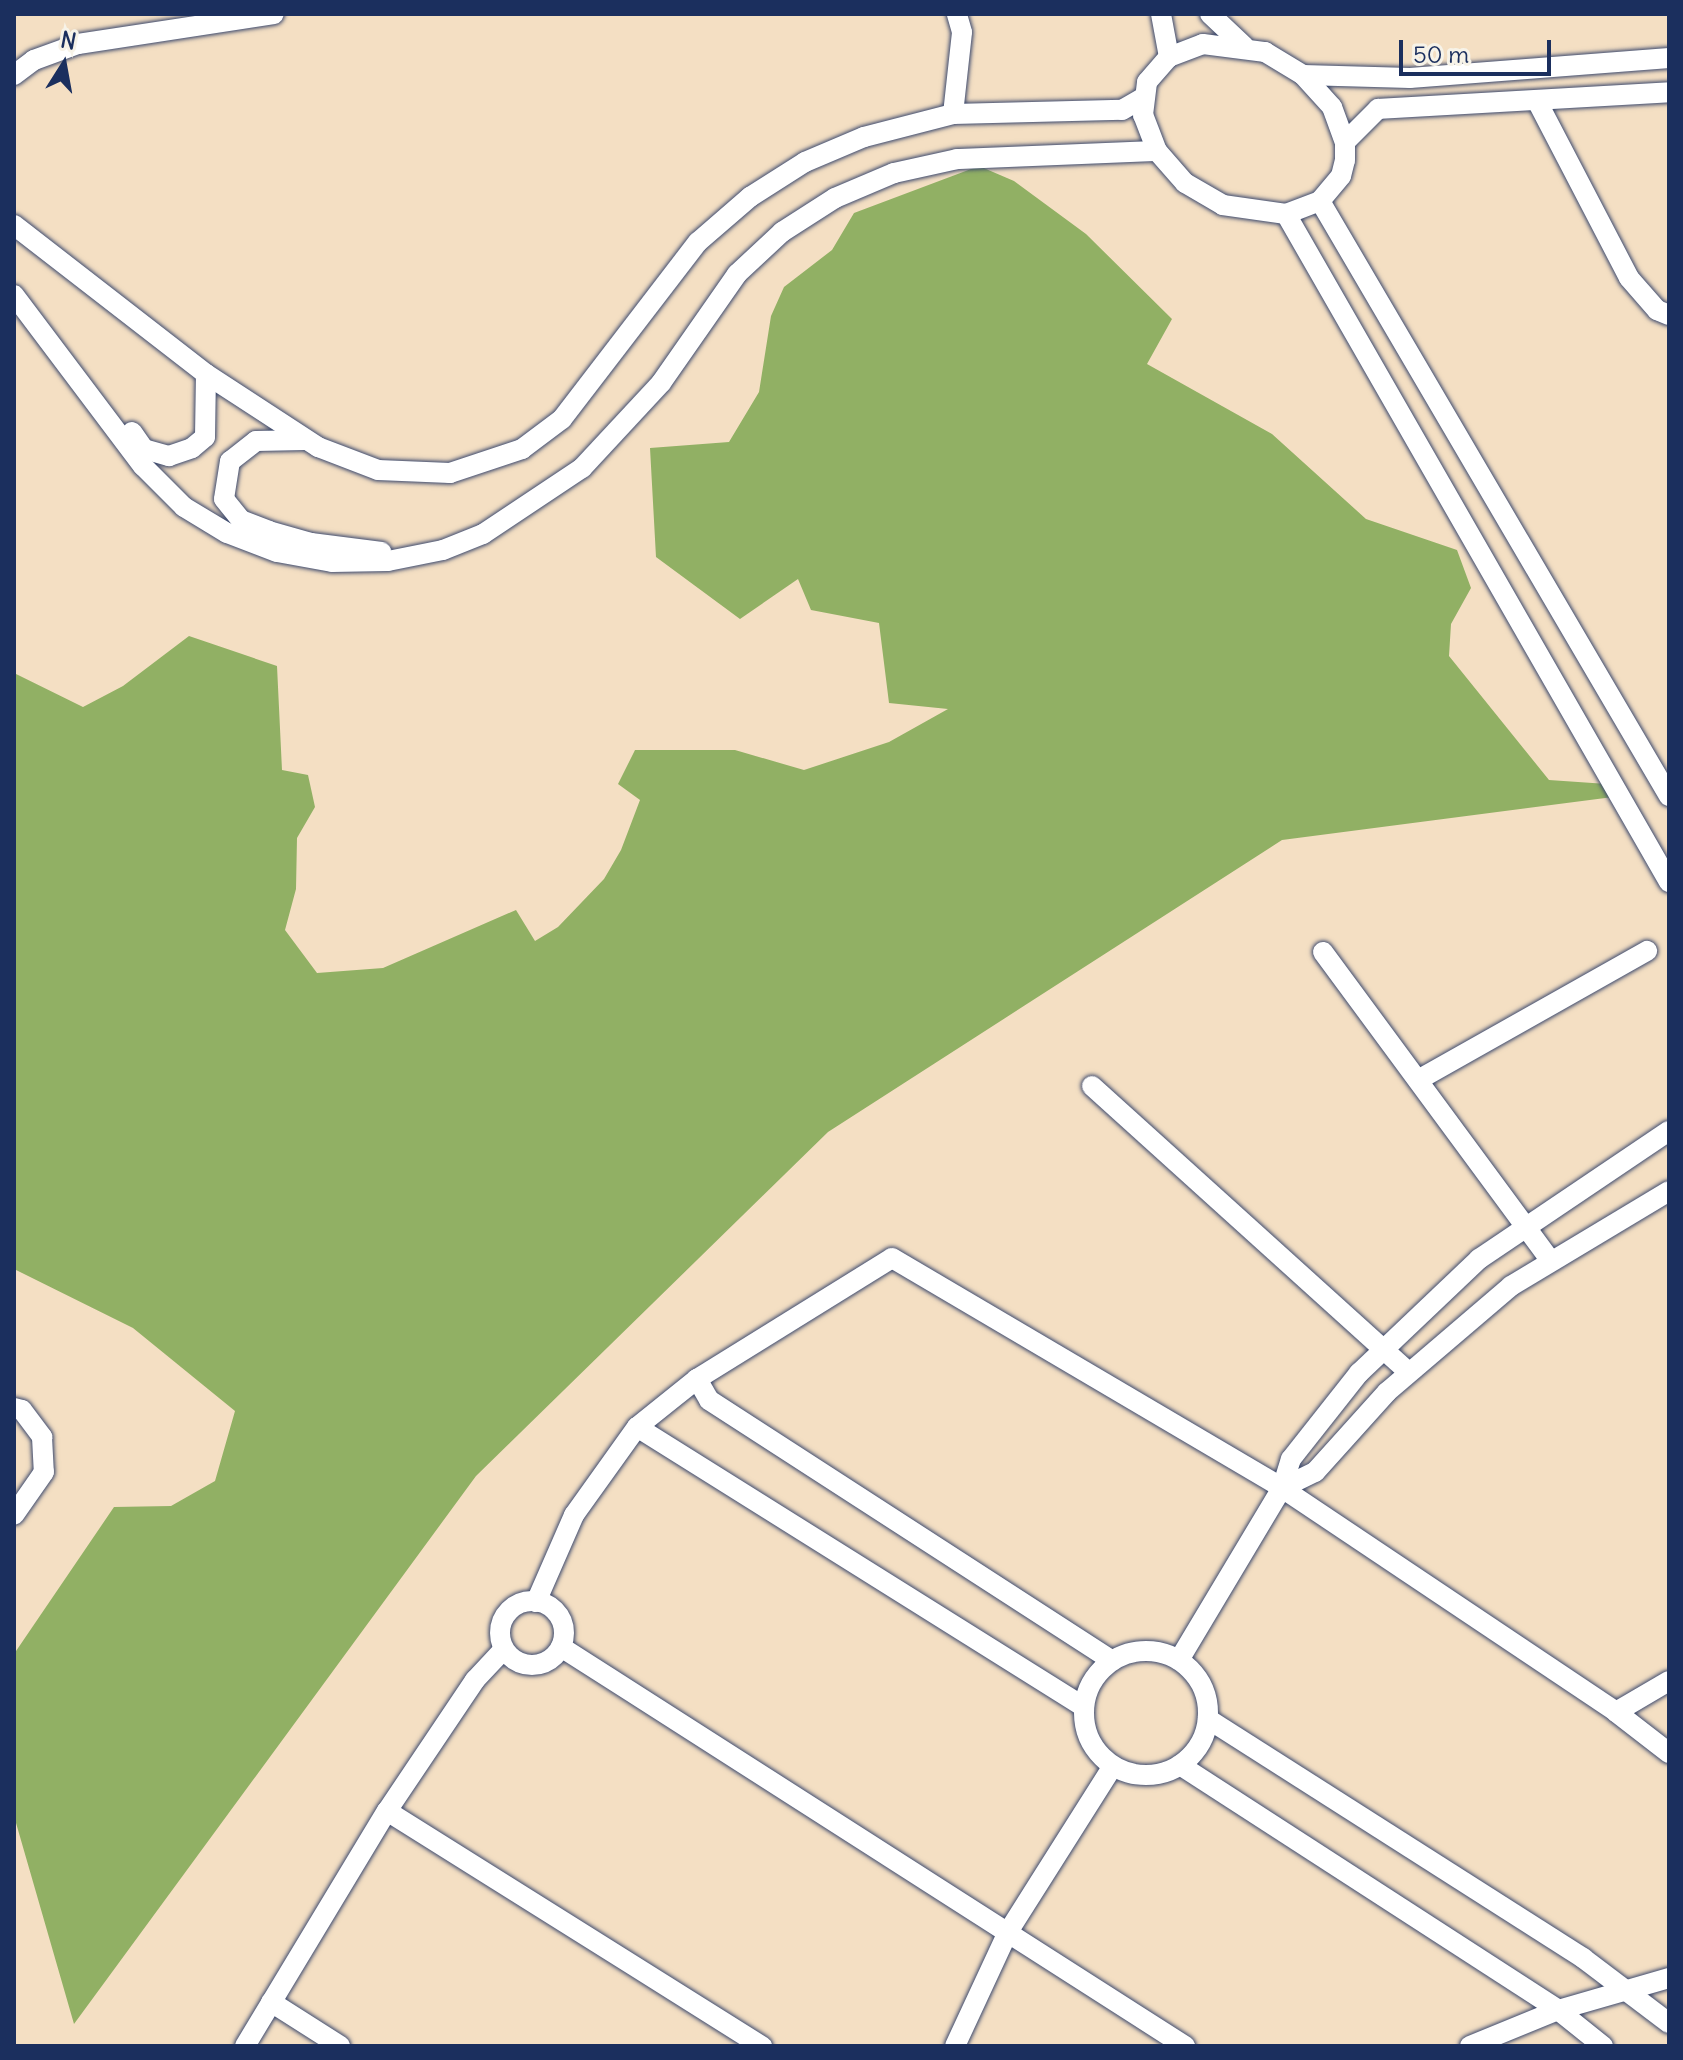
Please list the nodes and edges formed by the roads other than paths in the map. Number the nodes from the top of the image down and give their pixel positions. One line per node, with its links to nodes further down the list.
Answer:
1 (274, 14): 8 (street)
2 (957, 14): 13 (street)
3 (1161, 14): 6 (street)
4 (1210, 14): 5 (street)
5 (1244, 46): 6 (street); 9 (street)
6 (1169, 57): 11 (street)
7 (1669, 58): 9 (street)
8 (14, 75)
9 (1303, 75): 14 (street)
10 (1669, 92): 12 (street)
11 (1143, 98): 13 (street); 15 (street)
12 (1537, 101): 14 (street); 20 (street)
13 (953, 114): 23 (street)
14 (1345, 142): 16 (street)
15 (1157, 151): 17 (street); 24 (street)
16 (1320, 201): 17 (street); 25 (street)
17 (1286, 214): 26 (street)
18 (15, 224): 22 (street)
19 (14, 295): 21 (street)
20 (1669, 315)
21 (56, 349): 22 (street); 24 (street)
22 (206, 374): 23 (street)
23 (305, 440): 24 (street)
24 (416, 556)
25 (1669, 796)
26 (1669, 882)
27 (1647, 951): 29 (street)
28 (1323, 952): 29 (street)
29 (1418, 1080): 33 (street)
30 (1092, 1086): 35 (street)
31 (1669, 1131): 33 (street)
32 (1669, 1191): 34 (street)
33 (1526, 1224): 34 (street); 35 (street)
34 (1549, 1259): 36 (street)
35 (1384, 1346): 36 (street); 40 (street)
36 (1408, 1372): 40 (street)
37 (697, 1379): 39 (street); 40 (street); 46 (street)
38 (14, 1408): 41 (street)
39 (637, 1427): 42 (street); 48 (street)
40 (1282, 1488): 45 (street); 49 (street)
41 (14, 1515)
42 (536, 1602): 43 (street); 44 (street)
43 (561, 1647): 44 (street); 55 (street)
44 (504, 1649): 54 (street)
45 (1179, 1660): 46 (street); 50 (street)
46 (1112, 1661): 48 (street)
47 (1669, 1681): 49 (street)
48 (1084, 1707): 53 (street)
49 (1616, 1712): 51 (street)
50 (1208, 1719): 52 (street); 57 (street)
51 (1669, 1753)
52 (1180, 1765): 53 (street); 59 (street)
53 (1113, 1766): 55 (street)
54 (387, 1811): 58 (street); 63 (street)
55 (1008, 1932): 64 (street); 65 (street)
56 (1669, 1978): 57 (street)
57 (1627, 1991): 59 (street); 60 (street)
58 (271, 2002): 61 (street); 62 (street)
59 (1558, 2010): 66 (street); 67 (street)
60 (1669, 2023)
61 (245, 2046)
62 (340, 2046)
63 (762, 2046)
64 (955, 2046)
65 (1185, 2046)
66 (1470, 2046)
67 (1603, 2046)

